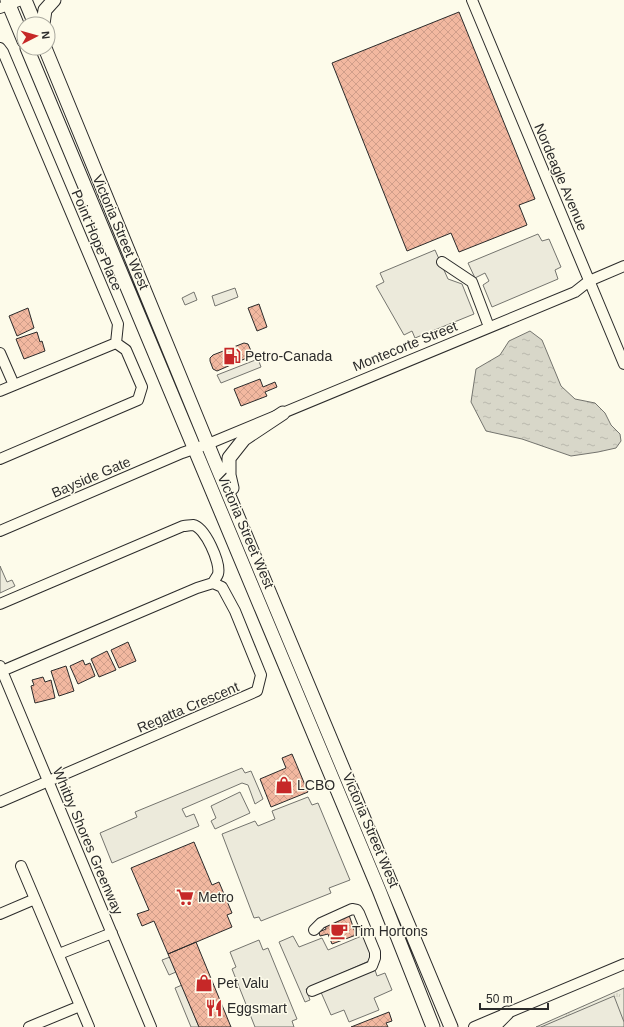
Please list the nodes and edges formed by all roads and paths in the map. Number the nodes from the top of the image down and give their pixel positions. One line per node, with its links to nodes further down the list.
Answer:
1 (21, 0): 5 (street)
2 (25, 0): 6 (main road)
3 (54, 0): 7 (main road)
4 (472, 0): 14 (street, Nordeagle Avenue)
5 (5, 4): 8 (main road)
6 (32, 16)
7 (44, 16)
8 (16, 25)
9 (0, 48): 16 (street, Point Hope Place)
10 (30, 56): 23 (main road, Victoria Street West)
11 (49, 56): 22 (main road, Victoria Street West)
12 (442, 262): 15 (street)
13 (624, 266): 14 (street, Montecorte Street)
14 (589, 281): 15 (street, Montecorte Street); 18 (street, Nordeagle Avenue)
15 (489, 327): 21 (street, Montecorte Street)
16 (116, 343): 19 (street); 24 (street)
17 (0, 353): 19 (street)
18 (624, 364)
19 (14, 385): 20 (street)
20 (0, 392)
21 (283, 413): 22 (street, Montecorte Street); 25 (main road)
22 (208, 444): 23 (street, Montecorte Street); 25 (main road, Victoria Street West)
23 (194, 449): 26 (street, Bayside Gate); 45 (main road, Victoria Street West)
24 (0, 460)
25 (244, 530): 46 (main road, Victoria Street West)
26 (0, 531)
27 (213, 583): 28 (street); 29 (street); 30 (street, Regatta Crescent)
28 (0, 604)
29 (1, 668): 30 (street, Whitby Shores Greenway)
30 (48, 782): 31 (street); 36 (street, Whitby Shores Greenway)
31 (0, 802)
32 (21, 866): 33 (street)
33 (35, 899): 34 (street); 37 (street)
34 (0, 914)
35 (314, 930): 39 (street)
36 (112, 933): 37 (street); 44 (street, Whitby Shores Greenway)
37 (59, 954): 40 (street)
38 (624, 964): 41 (street)
39 (312, 991)
40 (80, 1006): 42 (street); 43 (street)
41 (507, 1013): 47 (street); 48 (main road)
42 (29, 1027)
43 (89, 1027)
44 (151, 1027)
45 (434, 1027)
46 (451, 1027)
47 (474, 1027)
48 (493, 1027)

